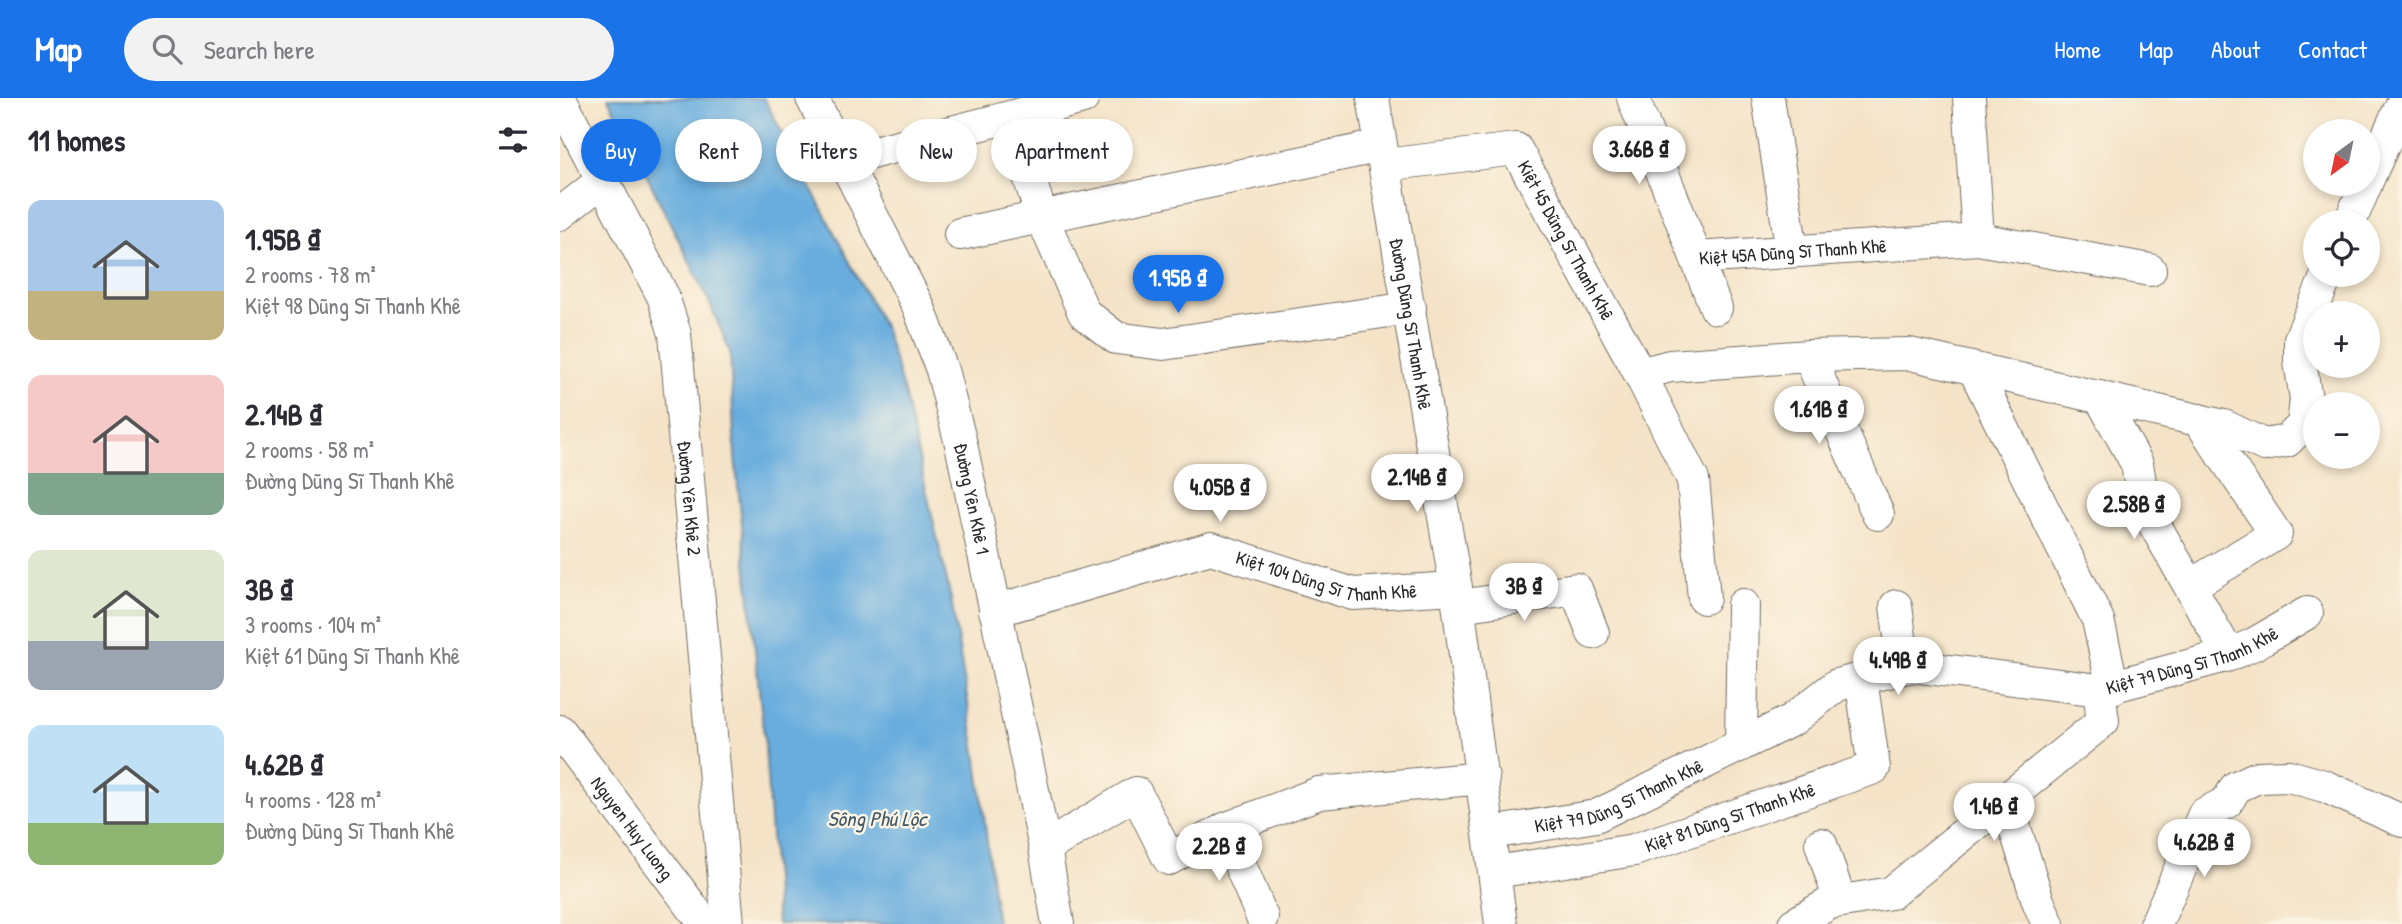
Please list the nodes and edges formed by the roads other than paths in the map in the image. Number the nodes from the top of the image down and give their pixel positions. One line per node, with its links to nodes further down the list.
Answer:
1 (812, 98): 9 (street, Đường Yên Khê 1)
2 (1083, 98): 11 (street)
3 (1373, 98): 13 (street, Đường Dũng Sĩ Thanh Khê)
4 (1633, 98): 23 (street, Kiệt 45A Dũng Sĩ Thanh Khê)
5 (1768, 98): 22 (street)
6 (1969, 98): 21 (street)
7 (560, 99): 10 (street, Đường Yên Khê 2)
8 (2402, 104): 12 (street)
9 (823, 119)
10 (581, 139)
11 (882, 150)
12 (2380, 153)
13 (1383, 156): 19 (street); 26 (street, Đường Dũng Sĩ Thanh Khê); 30 (street, Kiệt 45 Dũng Sĩ Thanh Khê)
14 (600, 182): 18 (street)
15 (604, 182): 59 (street, Đường Yên Khê 2)
16 (855, 182): 39 (street, Đường Yên Khê 1)
17 (1031, 182): 19 (street)
18 (560, 214)
19 (1041, 215): 20 (street); 26 (street)
20 (960, 233)
21 (1978, 239): 22 (street, Kiệt 45A Dũng Sĩ Thanh Khê); 24 (street, Kiệt 45A Dũng Sĩ Thanh Khê)
22 (1792, 251): 23 (street, Kiệt 45A Dũng Sĩ Thanh Khê)
23 (1697, 258): 27 (street)
24 (2150, 270)
25 (2322, 287): 32 (street)
26 (1410, 308): 35 (street, Đường Dũng Sĩ Thanh Khê)
27 (1716, 308)
28 (1809, 356): 29 (street); 30 (street); 33 (street)
29 (1974, 369): 31 (street); 45 (street)
30 (1640, 374): 36 (street, Kiệt 45 Dũng Sĩ Thanh Khê)
31 (2100, 397): 32 (street); 34 (street)
32 (2211, 423): 34 (street)
33 (1878, 514)
34 (2190, 586): 42 (street)
35 (1457, 597): 39 (street, Kiệt 104 Dũng Sĩ Thanh Khê); 41 (street, Kiệt 104 Dũng Sĩ Thanh Khê); 48 (street, Đường Dũng Sĩ Thanh Khê)
36 (1704, 598)
37 (1743, 605): 47 (street)
38 (1896, 606): 43 (street)
39 (995, 611): 54 (street, Đường Yên Khê 1)
40 (2307, 612): 42 (street, Kiệt 79 Dũng Sĩ Thanh Khê)
41 (1593, 633)
42 (2229, 655): 45 (street, Kiệt 79 Dũng Sĩ Thanh Khê)
43 (1903, 668): 44 (street, Kiệt 79 Dũng Sĩ Thanh Khê); 45 (street, Kiệt 79 Dũng Sĩ Thanh Khê)
44 (1861, 679): 47 (street, Kiệt 79 Dũng Sĩ Thanh Khê); 55 (street, Kiệt 81 Dũng Sĩ Thanh Khê)
45 (2106, 689): 49 (street)
46 (560, 731): 58 (street, Nguyen Huy Luong)
47 (1741, 745): 52 (street, Kiệt 79 Dũng Sĩ Thanh Khê)
48 (1483, 778): 51 (street); 52 (street, Đường Dũng Sĩ Thanh Khê)
49 (2006, 800): 56 (street); 63 (street)
50 (2402, 821): 64 (street)
51 (1225, 829): 54 (street); 57 (street)
52 (1490, 833): 55 (street, Đường Dũng Sĩ Thanh Khê)
53 (1821, 844): 56 (street)
54 (1045, 848): 60 (street, Đường Yên Khê 1)
55 (1495, 872): 61 (street, Đường Dũng Sĩ Thanh Khê)
56 (1840, 901): 62 (street)
57 (1262, 917)
58 (705, 924)
59 (728, 924)
60 (1058, 924)
61 (1501, 924)
62 (1794, 924)
63 (2048, 924)
64 (2156, 924)

